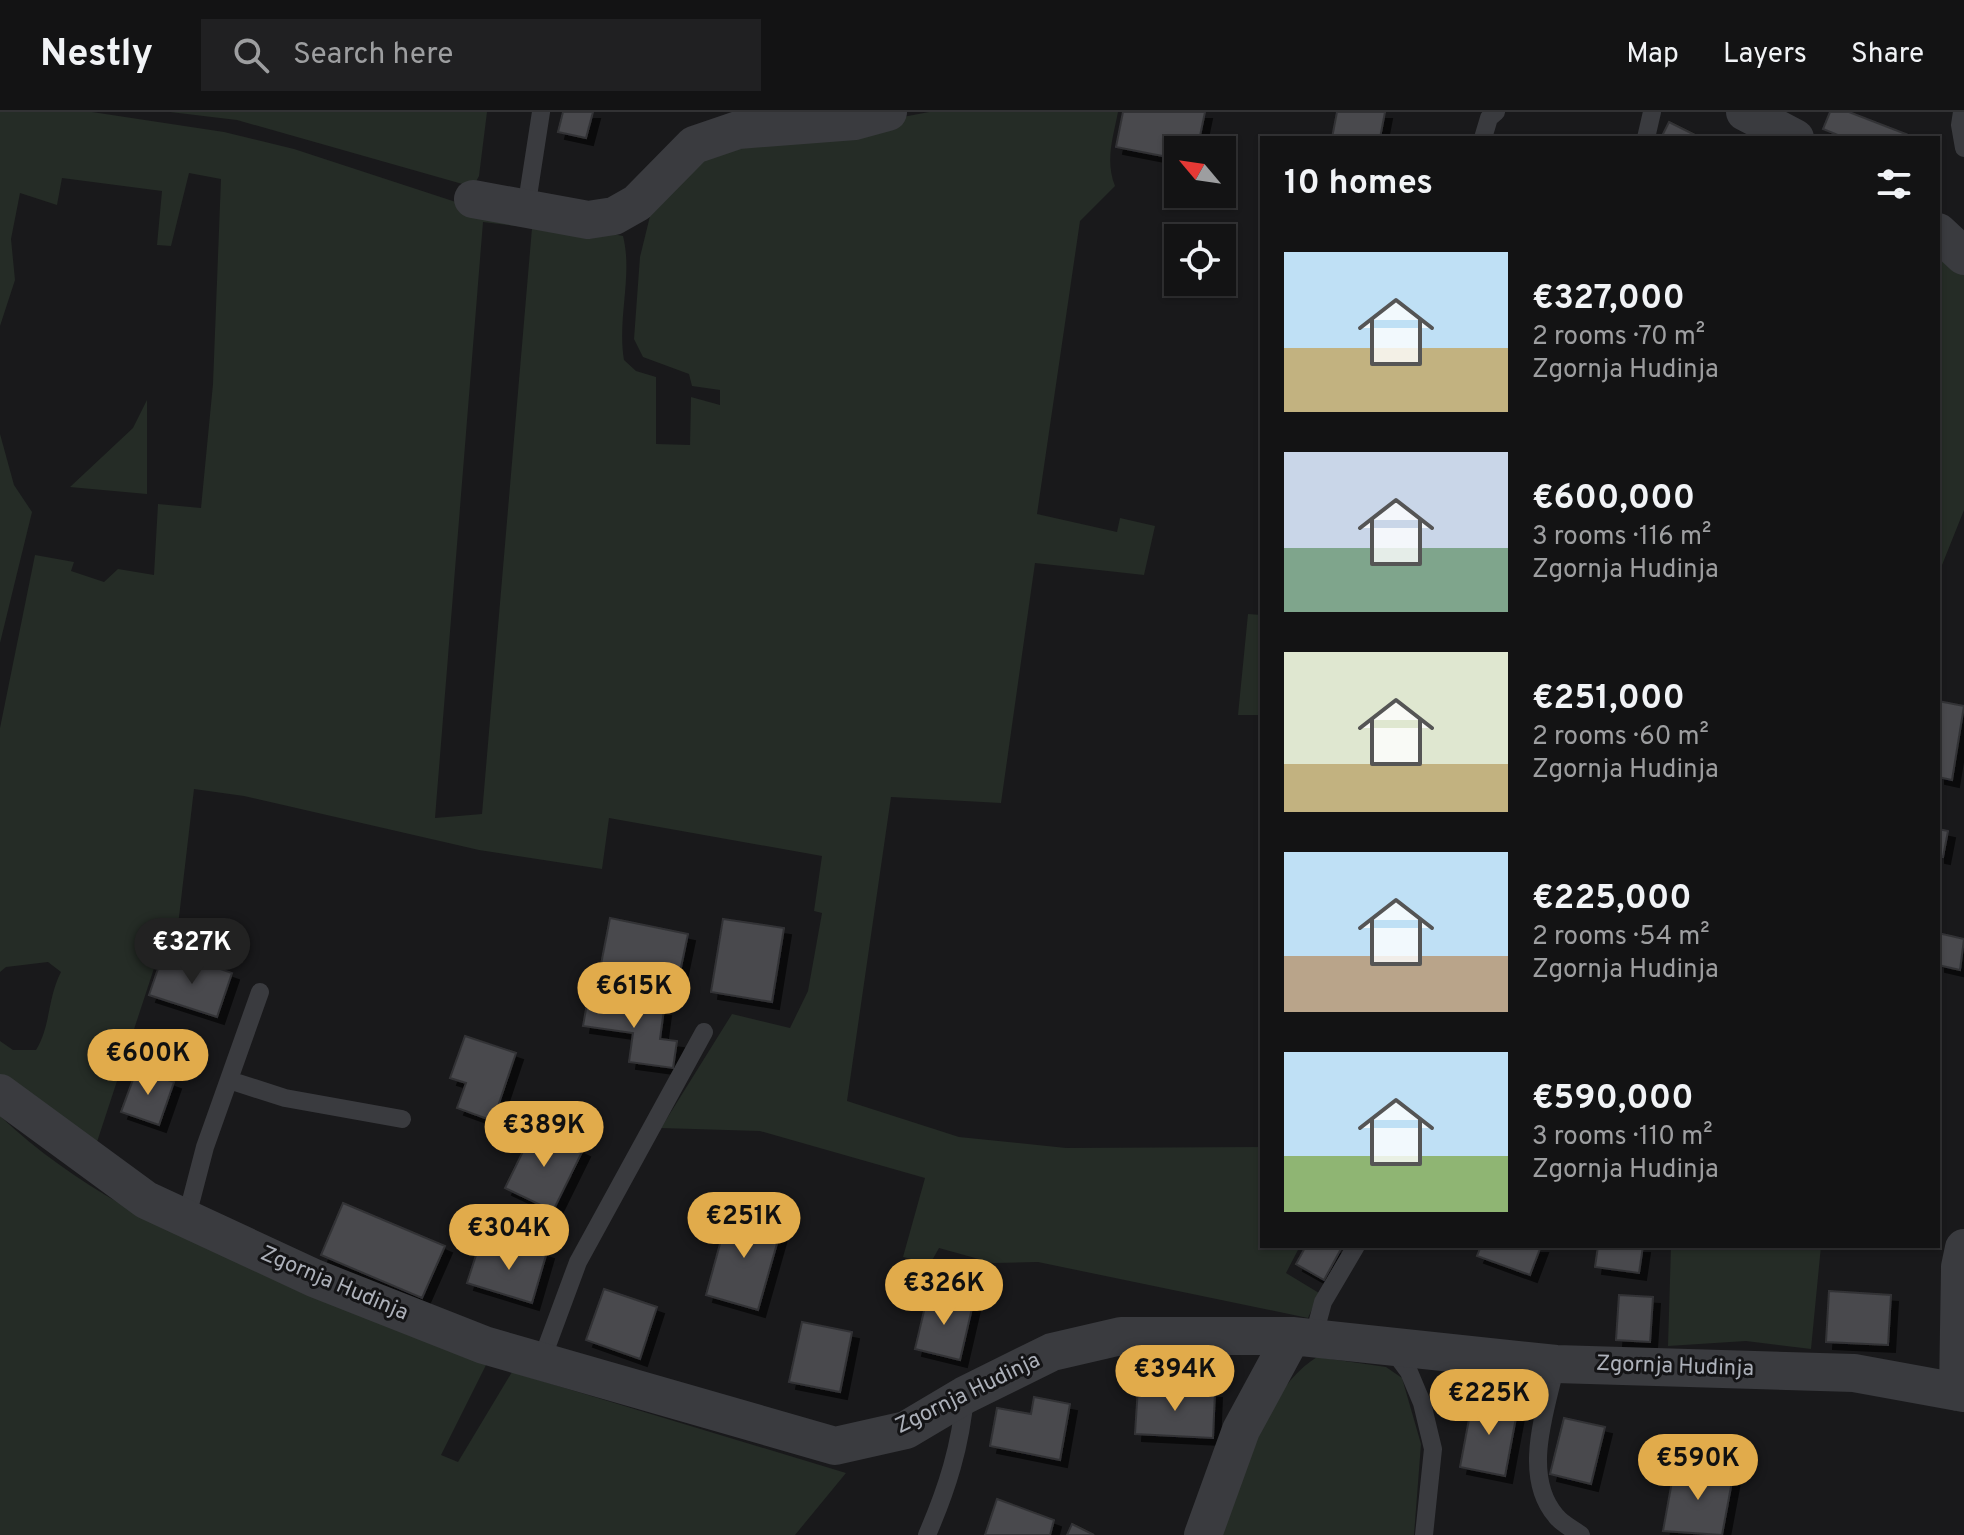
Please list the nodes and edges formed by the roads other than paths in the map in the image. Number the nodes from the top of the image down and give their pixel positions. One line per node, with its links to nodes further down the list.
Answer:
1 (541, 112): 12 (lane)
2 (888, 112): 12 (street)
3 (1496, 112): 7 (lane)
4 (1652, 112): 8 (lane)
5 (1745, 112): 9 (street)
6 (1962, 112): 10 (lane)
7 (1484, 136)
8 (1646, 136)
9 (1791, 136)
10 (1964, 148)
11 (473, 199): 12 (street)
12 (526, 209)
13 (1940, 234): 14 (street)
14 (1964, 256)
15 (260, 992): 17 (lane)
16 (704, 1032): 25 (lane)
17 (229, 1080): 19 (lane); 20 (lane)
18 (0, 1093): 20 (street, Zgornja Hudinja)
19 (402, 1119)
20 (186, 1220): 25 (street, Zgornja Hudinja)
21 (1355, 1248): 23 (lane)
22 (1964, 1248): 27 (street)
23 (1303, 1338): 24 (street, Zgornja Hudinja); 28 (street, Zgornja Hudinja); 30 (street)
24 (1390, 1346): 26 (street, Zgornja Hudinja); 31 (lane)
25 (541, 1362): 28 (street, Zgornja Hudinja)
26 (1556, 1364): 27 (street, Zgornja Hudinja); 32 (lane)
27 (1961, 1393)
28 (965, 1395): 29 (lane)
29 (927, 1535)
30 (1203, 1535)
31 (1424, 1535)
32 (1581, 1535)

